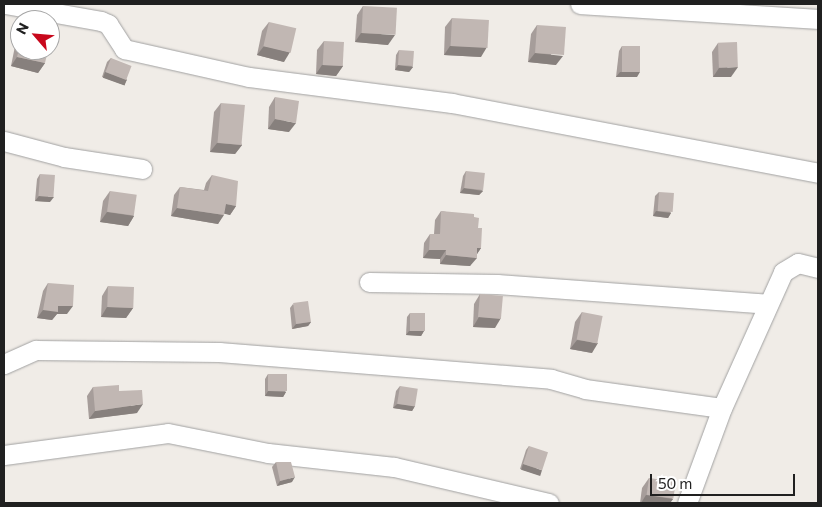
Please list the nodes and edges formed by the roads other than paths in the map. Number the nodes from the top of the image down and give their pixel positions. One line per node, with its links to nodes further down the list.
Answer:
1 (5, 4): 6 (street)
2 (580, 4): 3 (street)
3 (818, 20)
4 (4, 141): 5 (street)
5 (142, 169)
6 (818, 173)
7 (818, 268): 9 (street)
8 (369, 282): 9 (street)
9 (766, 304): 11 (street)
10 (4, 364): 11 (street)
11 (722, 408): 14 (street)
12 (4, 454): 13 (street)
13 (549, 503)
14 (687, 503)

